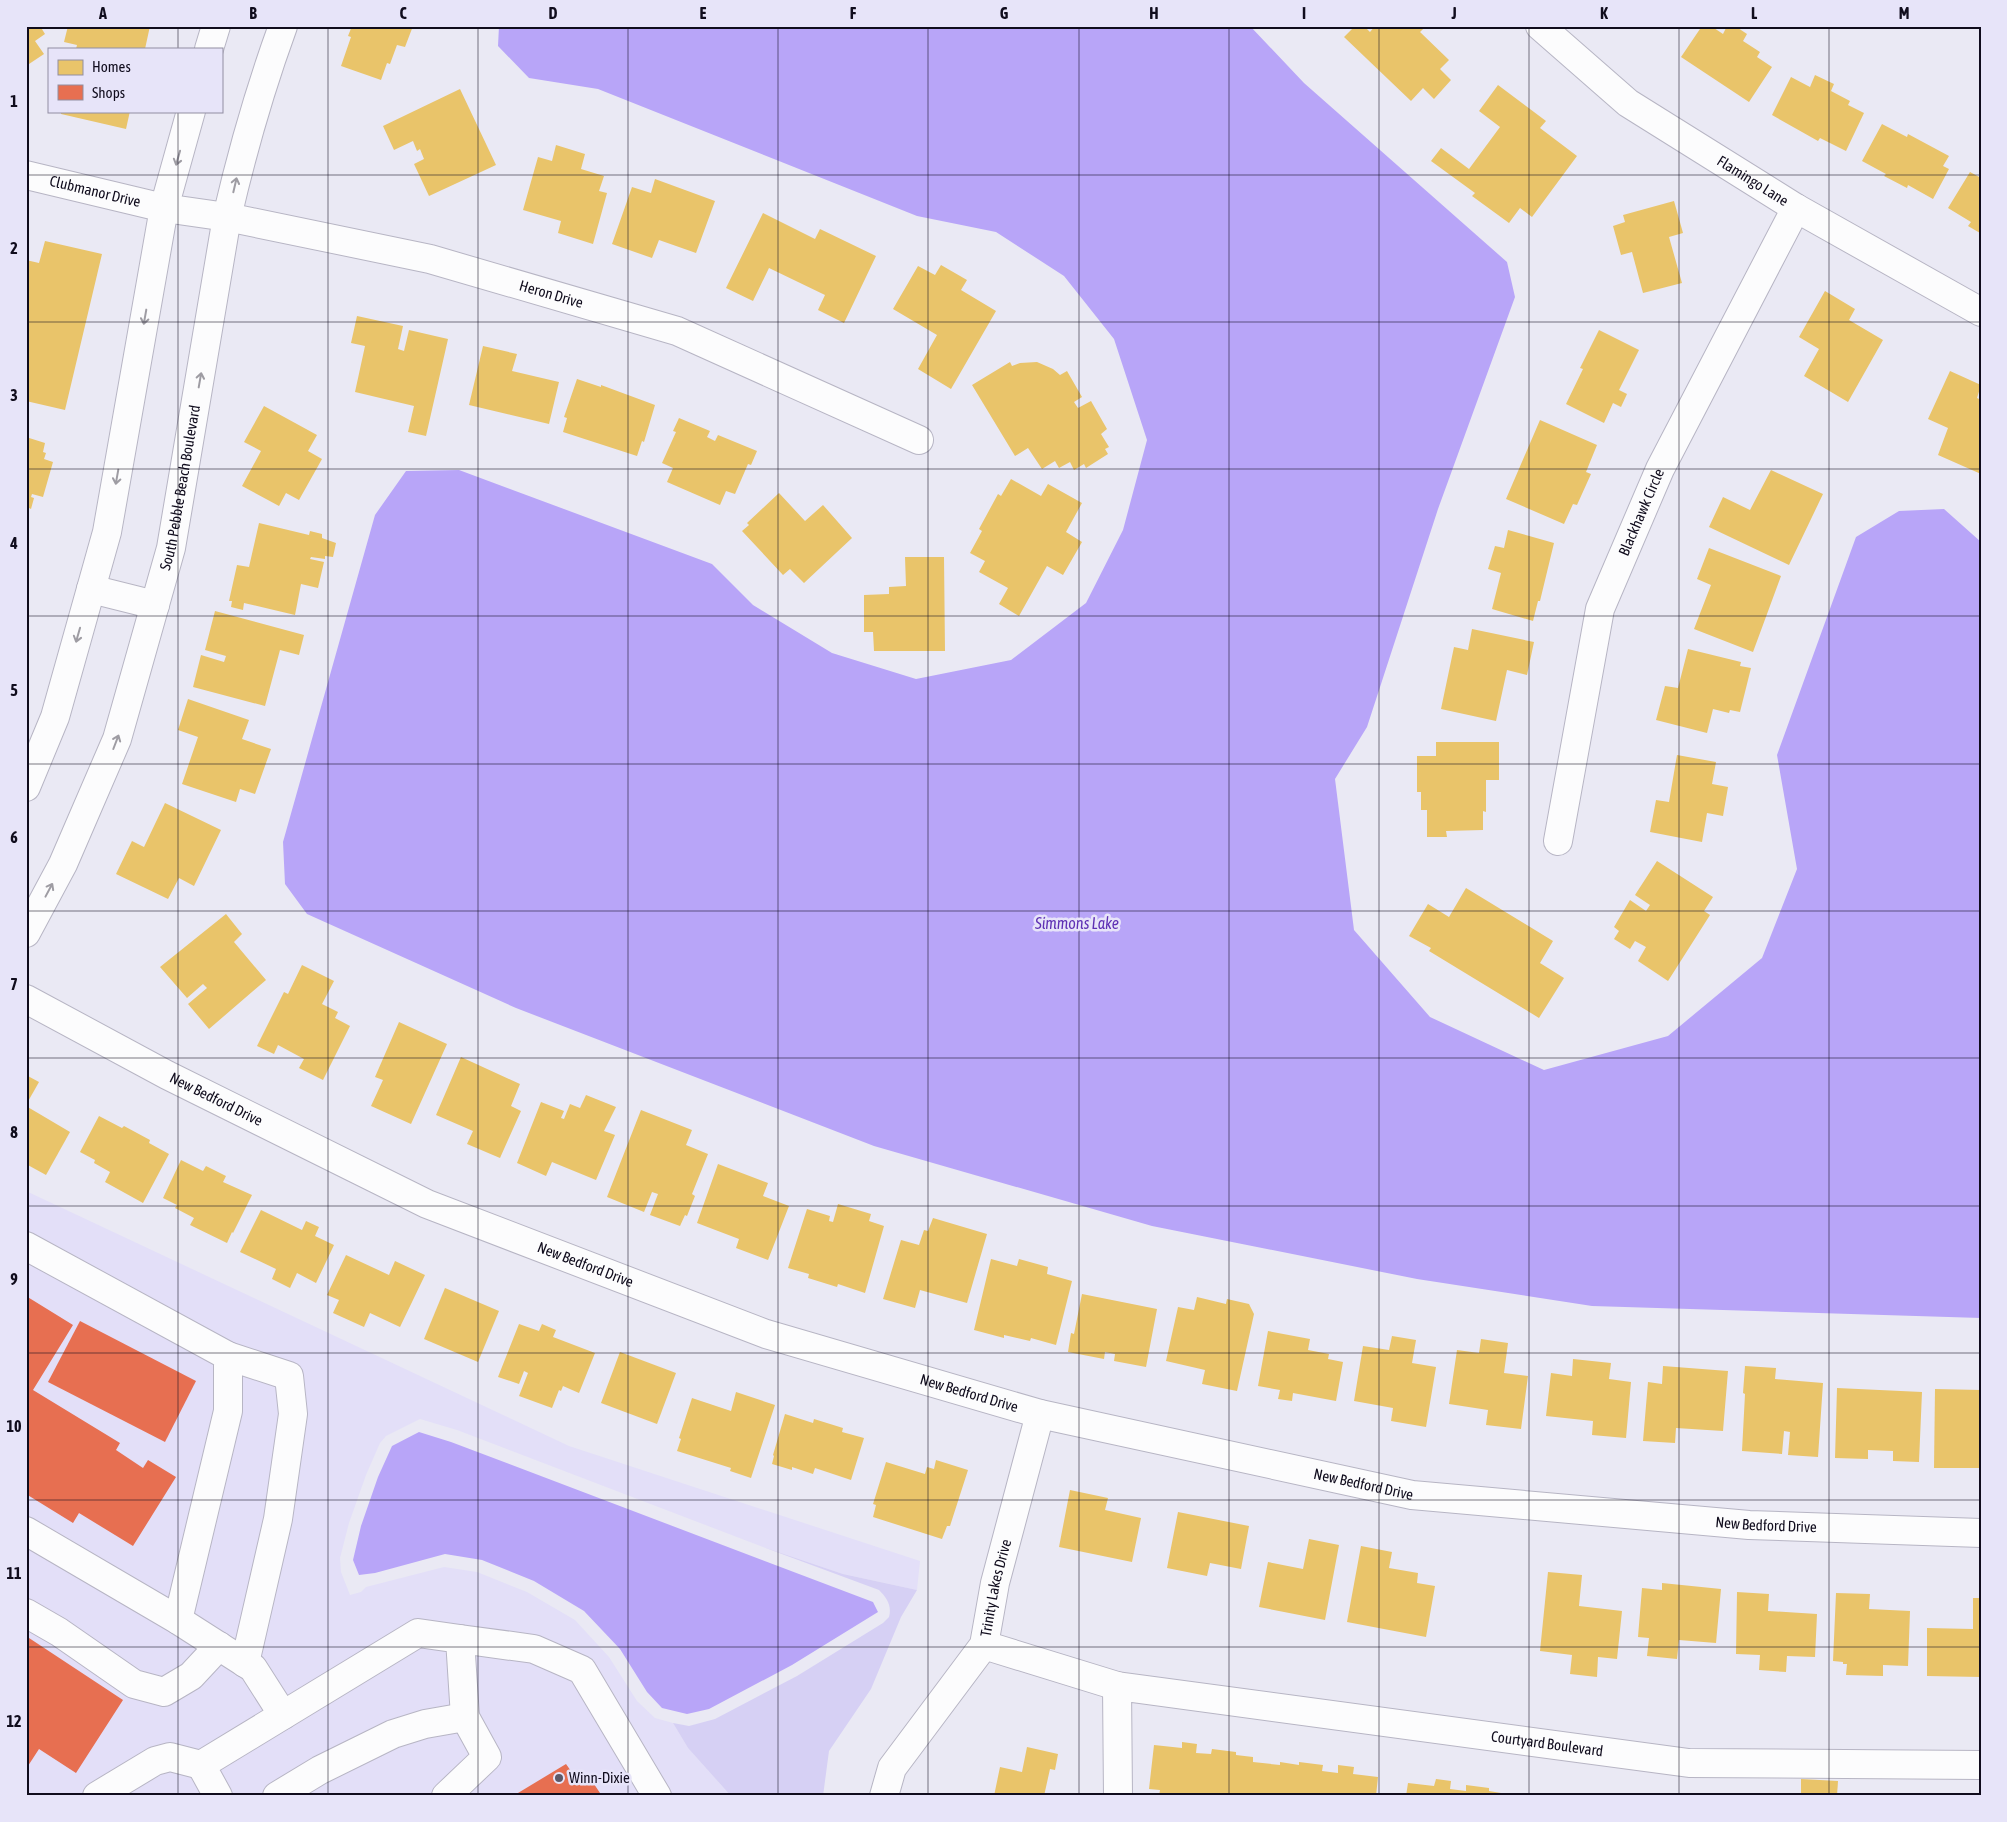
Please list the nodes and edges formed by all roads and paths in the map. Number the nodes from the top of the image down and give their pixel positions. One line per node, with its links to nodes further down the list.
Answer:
1 (216, 26): 4 (street)
2 (283, 26): 9 (street, South Pebble Beach Boulevard, one-way to 2)
3 (1540, 26): 8 (street, Flamingo Lane)
4 (209, 48)
5 (191, 112): 7 (street, one-way to 7)
6 (26, 175): 7 (street, Clubmanor Drive)
7 (164, 208): 9 (street, Heron Drive); 12 (street, one-way to 12)
8 (1796, 208): 10 (street, Flamingo Lane); 15 (street, Blackhawk Circle)
9 (227, 217): 11 (street, Heron Drive); 13 (street, South Pebble Beach Boulevard, one-way to 9)
10 (1981, 312)
11 (919, 440)
12 (91, 589): 13 (street); 14 (street, one-way to 14)
13 (155, 605): 16 (street, South Pebble Beach Boulevard, one-way to 13)
14 (26, 787)
15 (1558, 841)
16 (26, 933)
17 (26, 999): 20 (street, New Bedford Drive)
18 (26, 1246): 19 (street)
19 (228, 1356): 24 (street); 28 (street)
20 (1040, 1414): 22 (street, New Bedford Drive); 26 (street, Trinity Lakes Drive)
21 (26, 1531): 24 (street)
22 (1981, 1533)
23 (26, 1613): 27 (street)
24 (178, 1620): 27 (street)
25 (460, 1639): 30 (street); 31 (street); 38 (street)
26 (984, 1644): 29 (street, Courtyard Boulevard); 39 (street, Trinity Lakes Drive)
27 (219, 1646): 28 (street)
28 (245, 1663): 30 (street)
29 (1117, 1686): 32 (street, Courtyard Boulevard); 40 (street)
30 (283, 1715): 33 (street)
31 (465, 1717): 36 (street); 37 (street)
32 (1981, 1764)
33 (201, 1765): 34 (street); 35 (street)
34 (101, 1795)
35 (218, 1796)
36 (277, 1796)
37 (446, 1796)
38 (657, 1796)
39 (884, 1796)
40 (1118, 1796)

